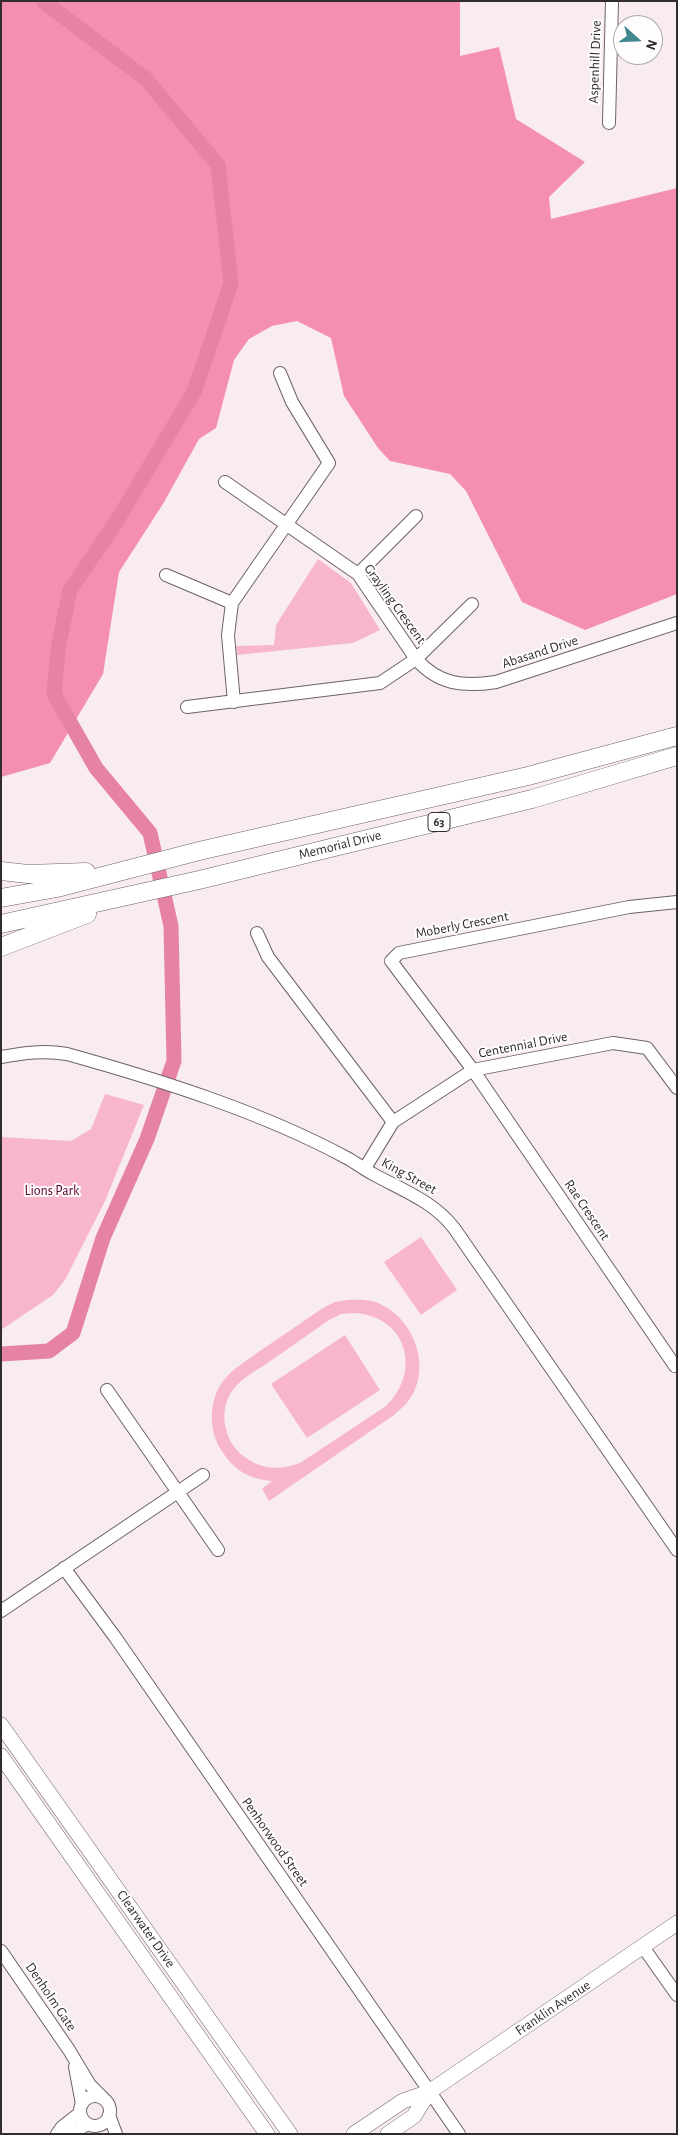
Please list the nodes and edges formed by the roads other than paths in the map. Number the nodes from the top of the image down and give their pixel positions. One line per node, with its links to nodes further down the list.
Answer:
1 (612, 1): 2 (street, Aspenhill Drive)
2 (609, 123)
3 (280, 373): 6 (street)
4 (225, 482): 6 (street, Grayling Crescent)
5 (416, 516): 7 (street)
6 (287, 524): 7 (street, Grayling Crescent); 9 (street)
7 (358, 574): 12 (street, Grayling Crescent)
8 (166, 575): 9 (street)
9 (232, 603): 13 (street)
10 (472, 604): 12 (street)
11 (677, 623): 12 (street, Abasand Drive)
12 (416, 659): 13 (street, Grayling Crescent)
13 (234, 702): 14 (street, Grayling Crescent)
14 (187, 708)
15 (677, 732): 17 (highway)
16 (677, 736): 17 (highway, Memorial Drive / 63)
17 (628, 750): 19 (highway, Memorial Drive / 63)
18 (672, 758): 21 (highway, Memorial Drive / 63)
19 (124, 869): 20 (highway); 22 (highway, Memorial Drive / 63)
20 (1, 871)
21 (133, 895): 24 (highway, Memorial Drive / 63); 26 (highway)
22 (1, 898)
23 (677, 902): 28 (street, Moberly Crescent)
24 (1, 924)
25 (257, 933): 30 (street)
26 (1, 948)
27 (1, 1057): 31 (street, King Street)
28 (473, 1070): 29 (street, Centennial Drive); 30 (street, Centennial Drive); 32 (street, Rae Crescent)
29 (674, 1079)
30 (394, 1122): 31 (street, Centennial Drive)
31 (365, 1168): 37 (street, King Street)
32 (677, 1366)
33 (107, 1390): 35 (street)
34 (203, 1475): 35 (street)
35 (178, 1493): 36 (street); 38 (street)
36 (218, 1550)
37 (677, 1550)
38 (64, 1568): 39 (street); 47 (street, Penhorwood Street)
39 (1, 1611)
40 (1, 1725): 56 (main road, Clearwater Drive)
41 (1, 1756): 55 (main road, Clearwater Drive)
42 (677, 1923): 43 (main road, Franklin Avenue)
43 (643, 1947): 45 (street); 47 (main road, Franklin Avenue)
44 (1, 1951): 46 (street, Denholm Gate)
45 (677, 1995)
46 (74, 2060): 48 (street, Denholm Gate); 49 (street, Denholm Gate)
47 (429, 2092): 57 (main road, Franklin Avenue); 58 (main road, Franklin Avenue); 59 (street, Penhorwood Street)
48 (103, 2098): 49 (street); 50 (street)
49 (81, 2108): 51 (street); 52 (street)
50 (110, 2115): 51 (street); 54 (street)
51 (95, 2128): 53 (street)
52 (57, 2134)
53 (70, 2134)
54 (116, 2134)
55 (267, 2134)
56 (290, 2134)
57 (354, 2134)
58 (388, 2134)
59 (459, 2134)

